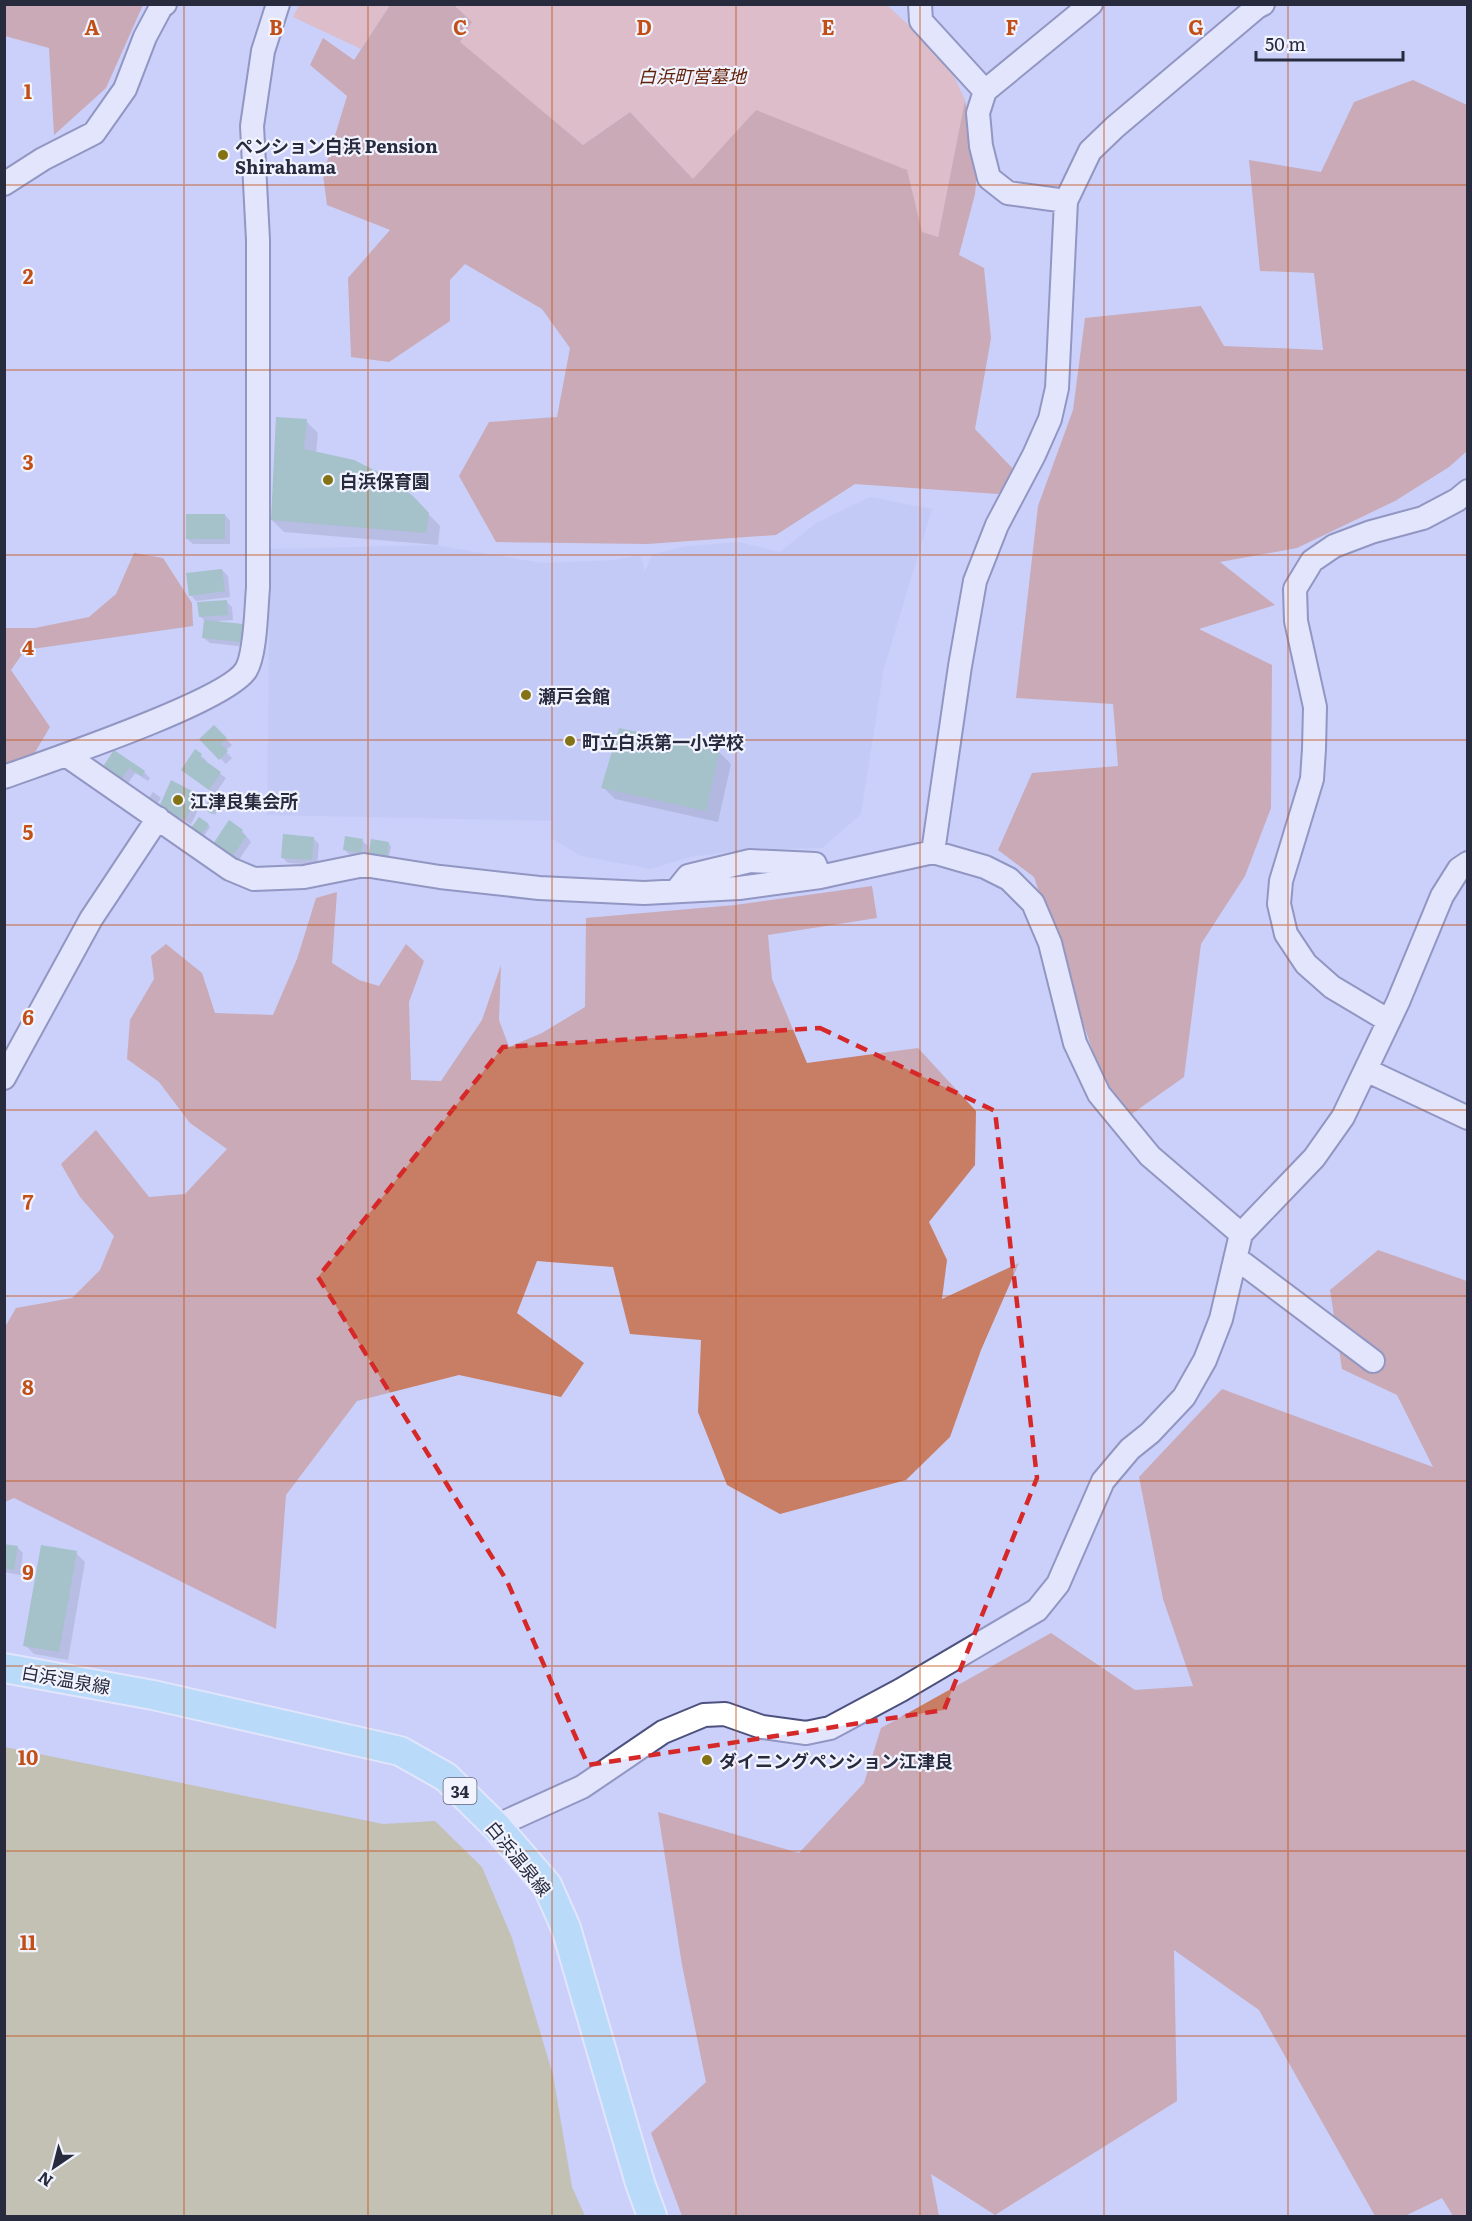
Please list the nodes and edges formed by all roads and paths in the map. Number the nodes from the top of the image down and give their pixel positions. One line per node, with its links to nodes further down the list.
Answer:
1 (165, 4): 7 (street)
2 (278, 4): 10 (street)
3 (921, 4): 6 (street)
4 (1091, 4): 6 (street)
5 (1263, 4): 8 (street)
6 (985, 91): 8 (street)
7 (4, 184)
8 (1066, 201): 13 (street)
9 (1467, 491): 15 (street)
10 (66, 755): 11 (street); 12 (street)
11 (4, 777)
12 (158, 818): 13 (street); 17 (street)
13 (933, 852): 19 (street)
14 (1467, 863): 15 (street)
15 (1389, 1021): 16 (street)
16 (1366, 1070): 18 (street); 19 (street)
17 (4, 1078)
18 (1467, 1118)
19 (1241, 1234): 20 (street)
20 (1236, 1258): 21 (street); 23 (street)
21 (1373, 1361)
22 (4, 1668): 23 (main road, 白浜温泉線 / 34)
23 (496, 1826): 24 (main road, 白浜温泉線 / 34)
24 (652, 2217)

